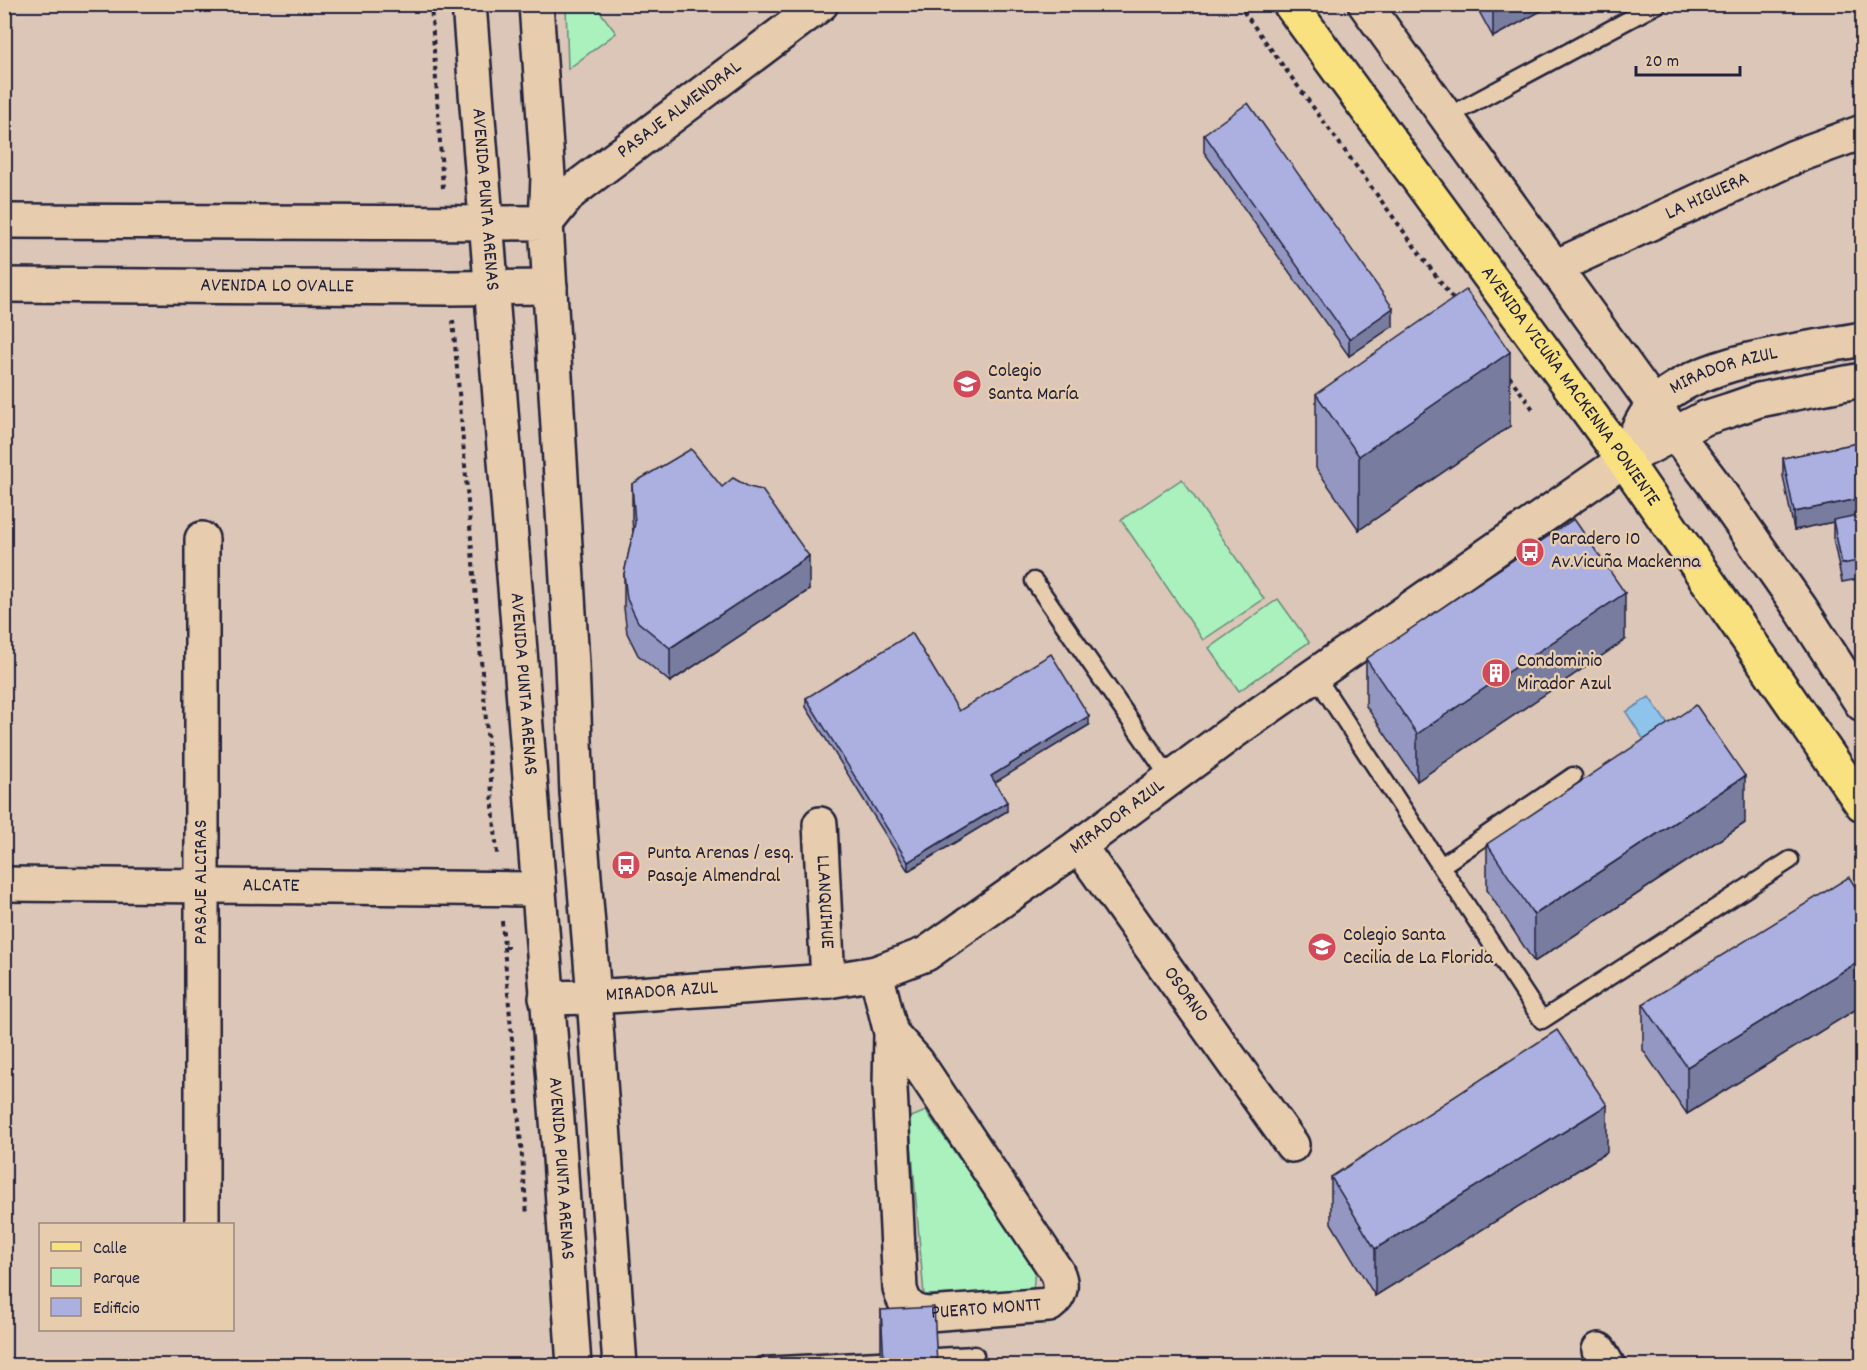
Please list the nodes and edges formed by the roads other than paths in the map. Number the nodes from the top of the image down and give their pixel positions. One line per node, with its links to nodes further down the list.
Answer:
1 (469, 4): 10 (main road, AVENIDA PUNTA ARENAS)
2 (536, 4): 11 (main road)
3 (821, 4): 11 (main road, PASAJE ALMENDRAL)
4 (1290, 4): 20 (main road, AVENIDA VICUÑA MACKENNA PONIENTE)
5 (1365, 4): 7 (main road)
6 (1658, 4): 7 (lane)
7 (1447, 117): 12 (main road)
8 (1863, 132): 12 (main road, LA HIGUERA)
9 (4, 221): 10 (main road)
10 (487, 223): 11 (main road); 15 (main road, AVENIDA PUNTA ARENAS)
11 (546, 223): 14 (main road)
12 (1555, 267): 18 (main road)
13 (4, 285): 15 (main road, AVENIDA LO OVALLE)
14 (550, 287): 15 (main road, AVENIDA LO OVALLE); 37 (main road)
15 (493, 288): 34 (main road, AVENIDA PUNTA ARENAS)
16 (1863, 339): 18 (main road, MIRADOR AZUL)
17 (1863, 380): 19 (main road, MIRADOR AZUL)
18 (1654, 405): 19 (main road); 20 (main road, MIRADOR AZUL)
19 (1676, 433): 20 (main road, MIRADOR AZUL); 24 (main road)
20 (1624, 460): 23 (main road, MIRADOR AZUL); 27 (main road, AVENIDA VICUÑA MACKENNA PONIENTE)
21 (202, 539): 33 (main road, PASAJE ALCIRAS)
22 (1034, 582): 26 (lane)
23 (1316, 675): 26 (main road, MIRADOR AZUL); 31 (lane)
24 (1858, 690)
25 (1573, 776): 31 (lane)
26 (1170, 778): 29 (main road, MIRADOR AZUL)
27 (1863, 804)
28 (820, 824): 36 (main road, LLANQUIHUE)
29 (1079, 846): 35 (main road, MIRADOR AZUL); 40 (main road, OSORNO)
30 (1790, 860): 31 (lane)
31 (1441, 866)
32 (4, 884): 33 (main road, ALCATE)
33 (202, 886): 34 (main road, ALCATE); 41 (main road, PASAJE ALCIRAS)
34 (538, 889): 38 (main road, AVENIDA PUNTA ARENAS)
35 (876, 973): 36 (main road, MIRADOR AZUL); 39 (main road, PUERTO MONTT)
36 (828, 981): 37 (main road, MIRADOR AZUL)
37 (594, 997): 38 (main road, MIRADOR AZUL); 43 (main road)
38 (546, 998): 42 (main road, AVENIDA PUNTA ARENAS)
39 (891, 1033): 39 (main road, PUERTO MONTT)
40 (1292, 1144)
41 (202, 1223)
42 (574, 1365)
43 (620, 1365)
44 (762, 1365): 45 (lane)
45 (975, 1365)

